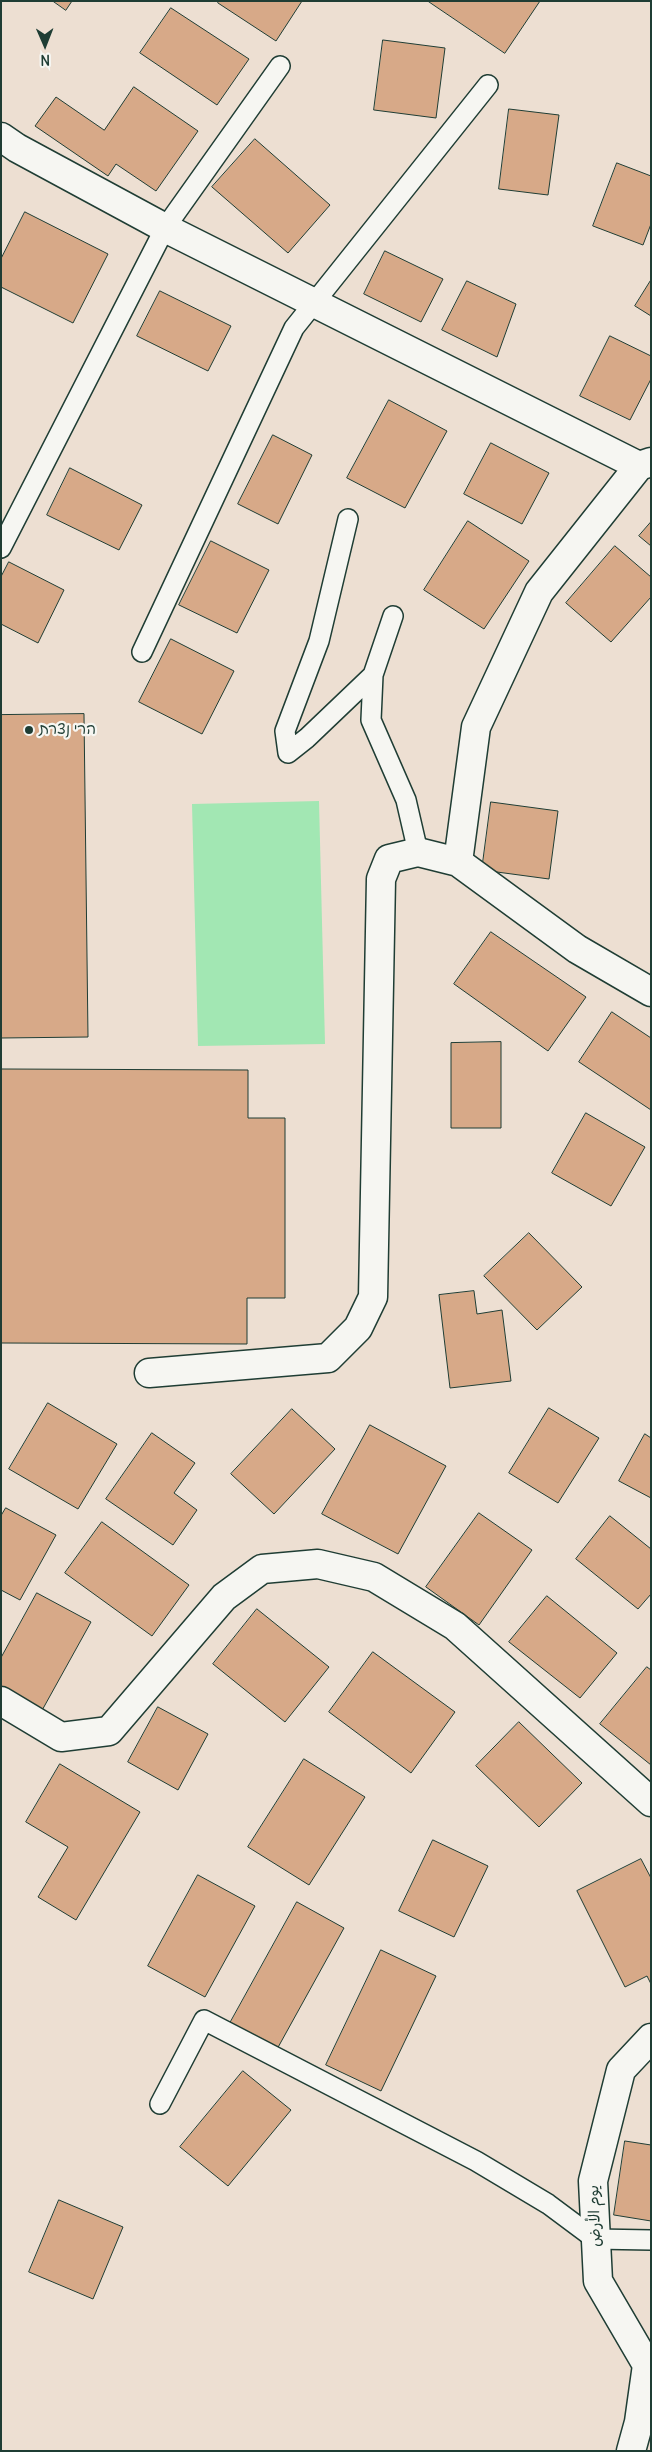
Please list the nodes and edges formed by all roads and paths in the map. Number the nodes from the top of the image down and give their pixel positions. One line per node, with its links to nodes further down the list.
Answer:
1 (280, 66): 4 (lane)
2 (488, 85): 5 (lane)
3 (1, 137): 4 (street)
4 (164, 228): 5 (street); 8 (lane)
5 (315, 304): 6 (street); 10 (lane)
6 (645, 464): 13 (street)
7 (348, 519): 11 (lane)
8 (1, 548)
9 (393, 616): 11 (lane)
10 (142, 652)
11 (373, 676): 12 (lane)
12 (418, 852): 13 (street); 15 (street)
13 (458, 862): 14 (street)
14 (651, 992)
15 (149, 1373)
16 (1, 1701): 17 (street)
17 (651, 1802)
18 (651, 2038): 20 (street, يوم الأرض)
19 (160, 2104): 20 (lane)
20 (595, 2239): 21 (lane); 22 (street, يوم الأرض)
21 (651, 2240)
22 (649, 2366): 23 (street, يوم الأرض)
23 (630, 2451)

